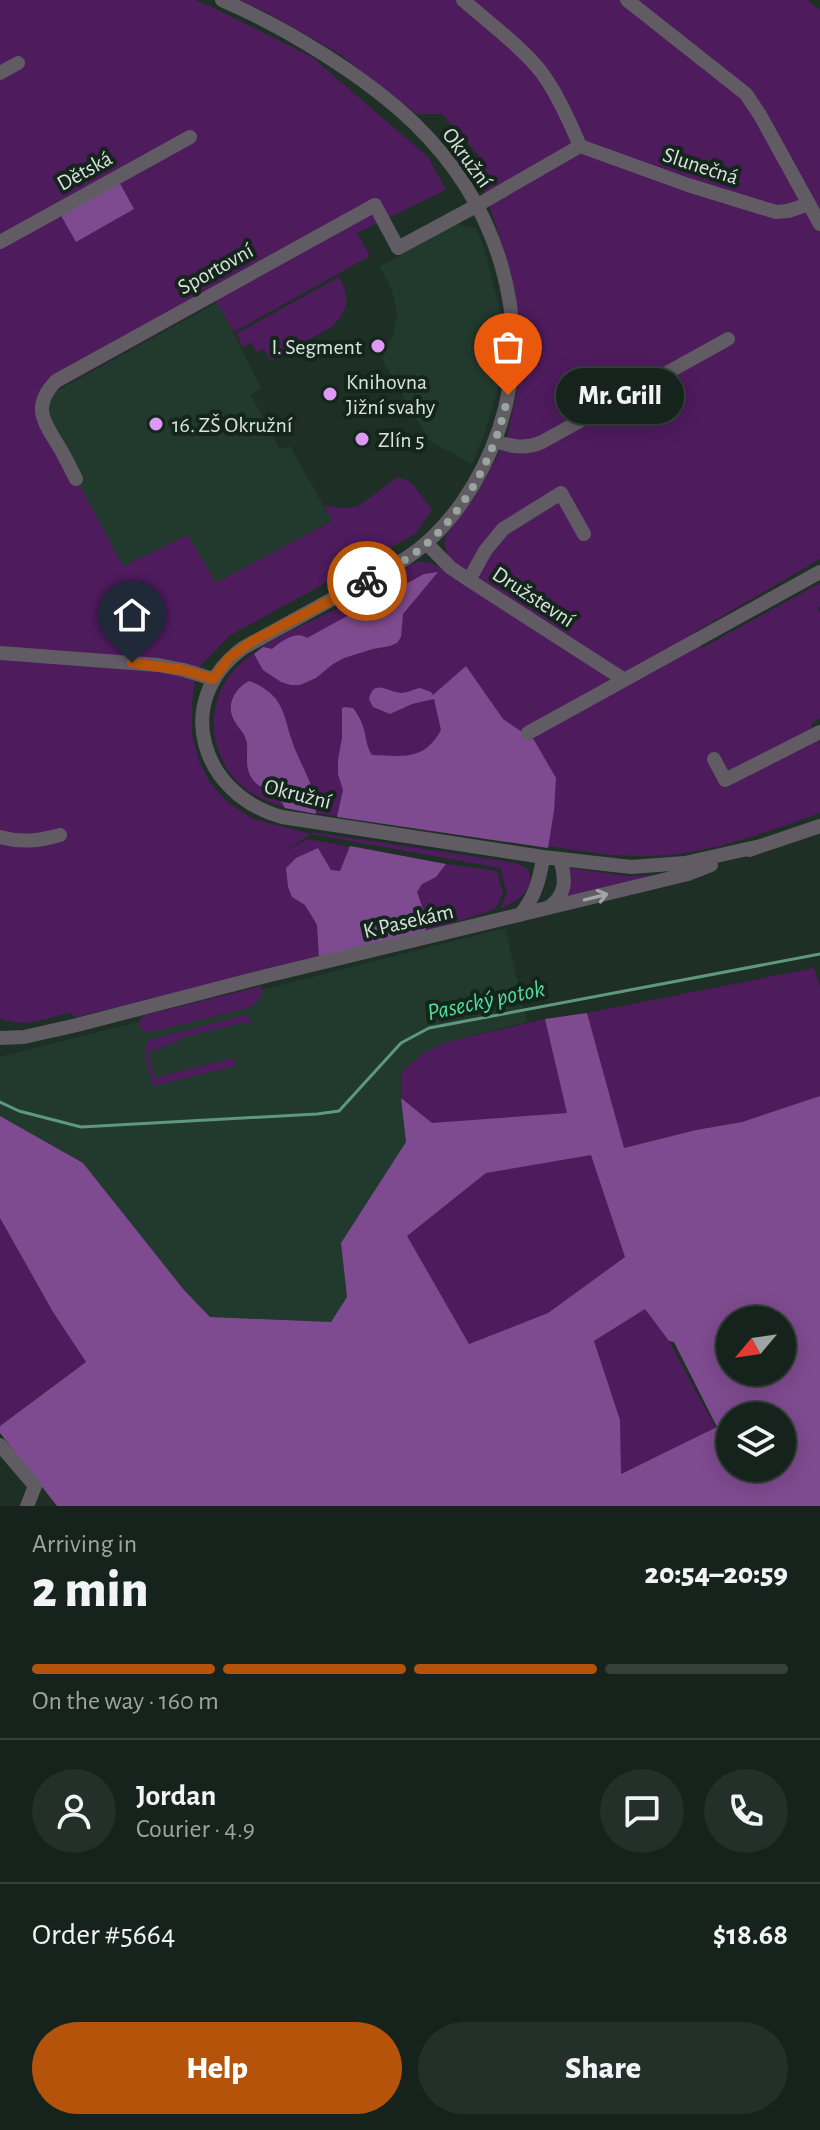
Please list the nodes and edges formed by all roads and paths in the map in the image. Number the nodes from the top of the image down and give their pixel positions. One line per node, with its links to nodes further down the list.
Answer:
1 (222, 0): 9 (street, Okružní)
2 (463, 0): 7 (street)
3 (627, 0): 8 (street)
4 (18, 63): 5 (street)
5 (0, 73)
6 (190, 137): 11 (street, Dětská)
7 (580, 146): 8 (street, Slunečná); 9 (street)
8 (809, 204): 10 (street)
9 (476, 206): 13 (street, Okružní); 14 (street, Sportovní)
10 (820, 224)
11 (0, 242)
12 (728, 339): 13 (street)
13 (495, 441): 16 (street, Okružní)
14 (76, 479)
15 (584, 534): 18 (street)
16 (427, 544): 18 (street, Družstevní); 20 (street, Okružní)
17 (820, 572): 21 (street)
18 (469, 580): 21 (street, Družstevní)
19 (0, 653): 20 (street)
20 (213, 679): 29 (street, Okružní)
21 (623, 679): 23 (street)
22 (820, 732): 24 (street)
23 (528, 733)
24 (714, 759)
25 (820, 826): 28 (street, K Pasekám)
26 (60, 835): 27 (street)
27 (0, 837)
28 (756, 847): 30 (street, Okružní); 31 (street, K Pasekám, one-way to 28)
29 (543, 857): 30 (street, Okružní); 32 (street)
30 (560, 859): 31 (street)
31 (545, 910): 32 (street, K Pasekám)
32 (520, 915): 33 (street, K Pasekám)
33 (0, 1038)
34 (0, 1445): 35 (street)
35 (27, 1506)

